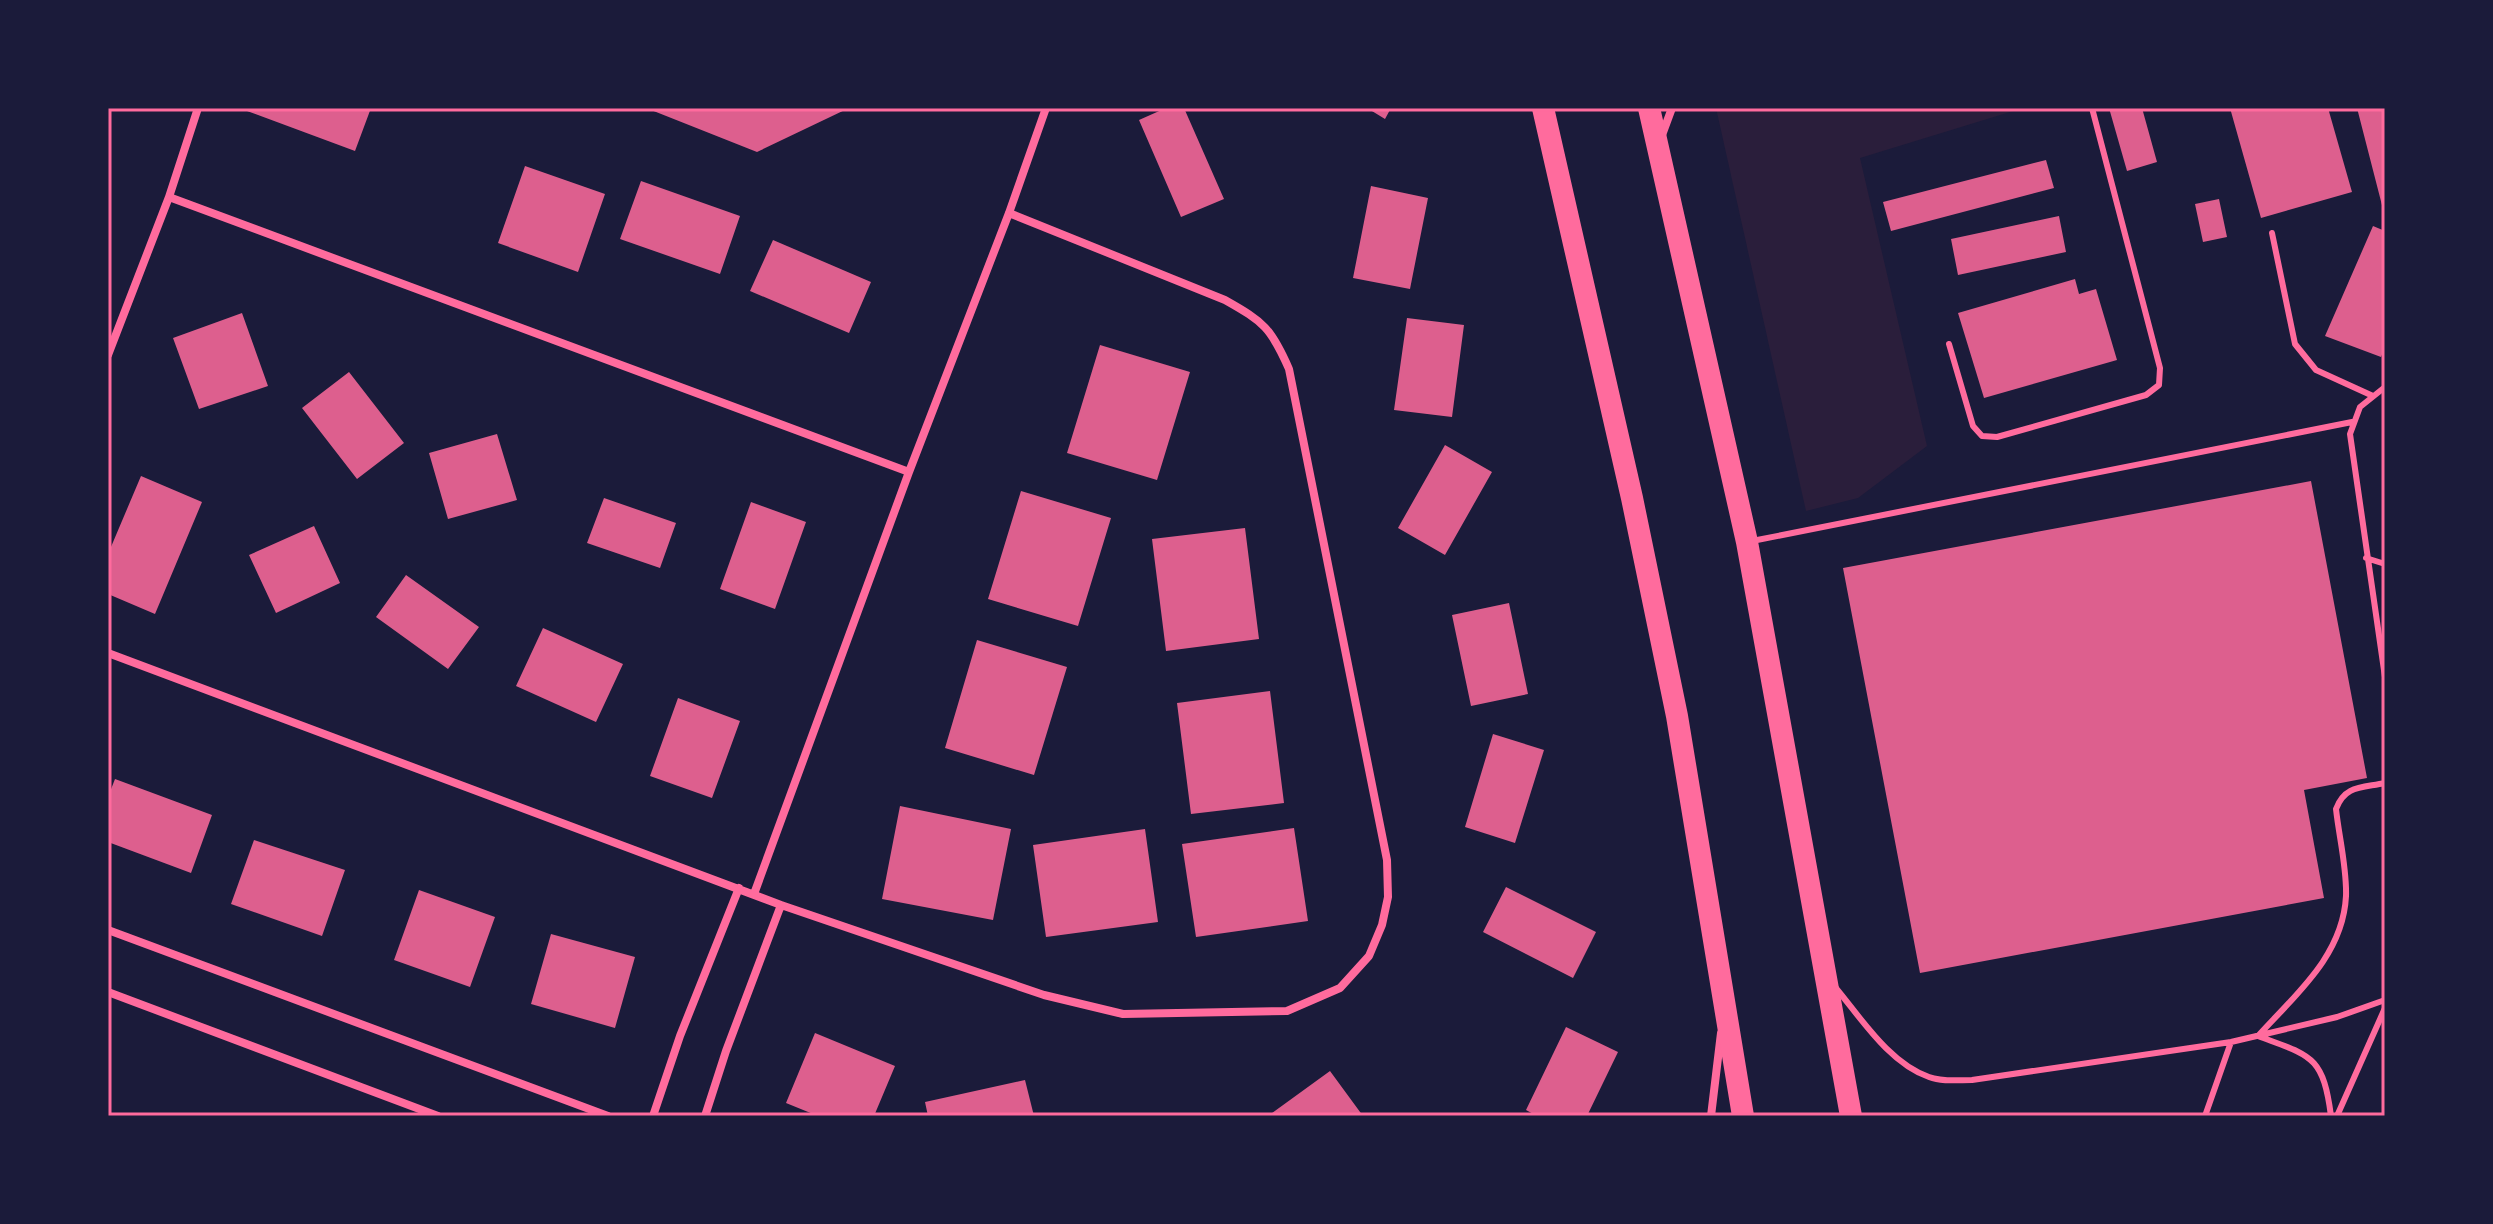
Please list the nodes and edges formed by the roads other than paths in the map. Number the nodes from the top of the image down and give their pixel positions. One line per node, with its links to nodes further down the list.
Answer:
1 (198, 108): 8 (street)
2 (1046, 108): 9 (street)
3 (1543, 108): 29 (highway)
4 (1649, 108): 7 (highway)
5 (1672, 108): 7 (street)
6 (2092, 108): 11 (lane)
7 (1659, 143): 17 (highway)
8 (169, 197): 12 (street); 16 (street)
9 (1009, 213): 16 (street); 25 (street)
10 (2272, 233): 14 (lane)
11 (1949, 344)
12 (108, 355)
13 (2385, 387): 14 (lane)
14 (2373, 396): 15 (lane)
15 (2352, 422): 17 (lane); 18 (lane)
16 (909, 472): 24 (street)
17 (1747, 542): 27 (highway)
18 (2366, 558): 19 (lane); 21 (lane)
19 (2385, 564)
20 (108, 653): 23 (street)
21 (2385, 677)
22 (2385, 783): 32 (lane)
23 (739, 888): 24 (street); 36 (street)
24 (754, 894): 25 (street)
25 (781, 905): 37 (street)
26 (108, 930): 35 (street)
27 (1826, 977): 33 (lane); 40 (highway)
28 (108, 992): 34 (street)
29 (1725, 997): 38 (street); 39 (highway)
30 (2385, 1000): 32 (lane)
31 (2385, 1008): 42 (lane)
32 (2258, 1036): 33 (lane); 42 (lane)
33 (2231, 1042): 41 (lane)
34 (438, 1116)
35 (608, 1116)
36 (653, 1116)
37 (705, 1116)
38 (1711, 1116)
39 (1743, 1116)
40 (1851, 1116)
41 (2205, 1116)
42 (2334, 1116)

